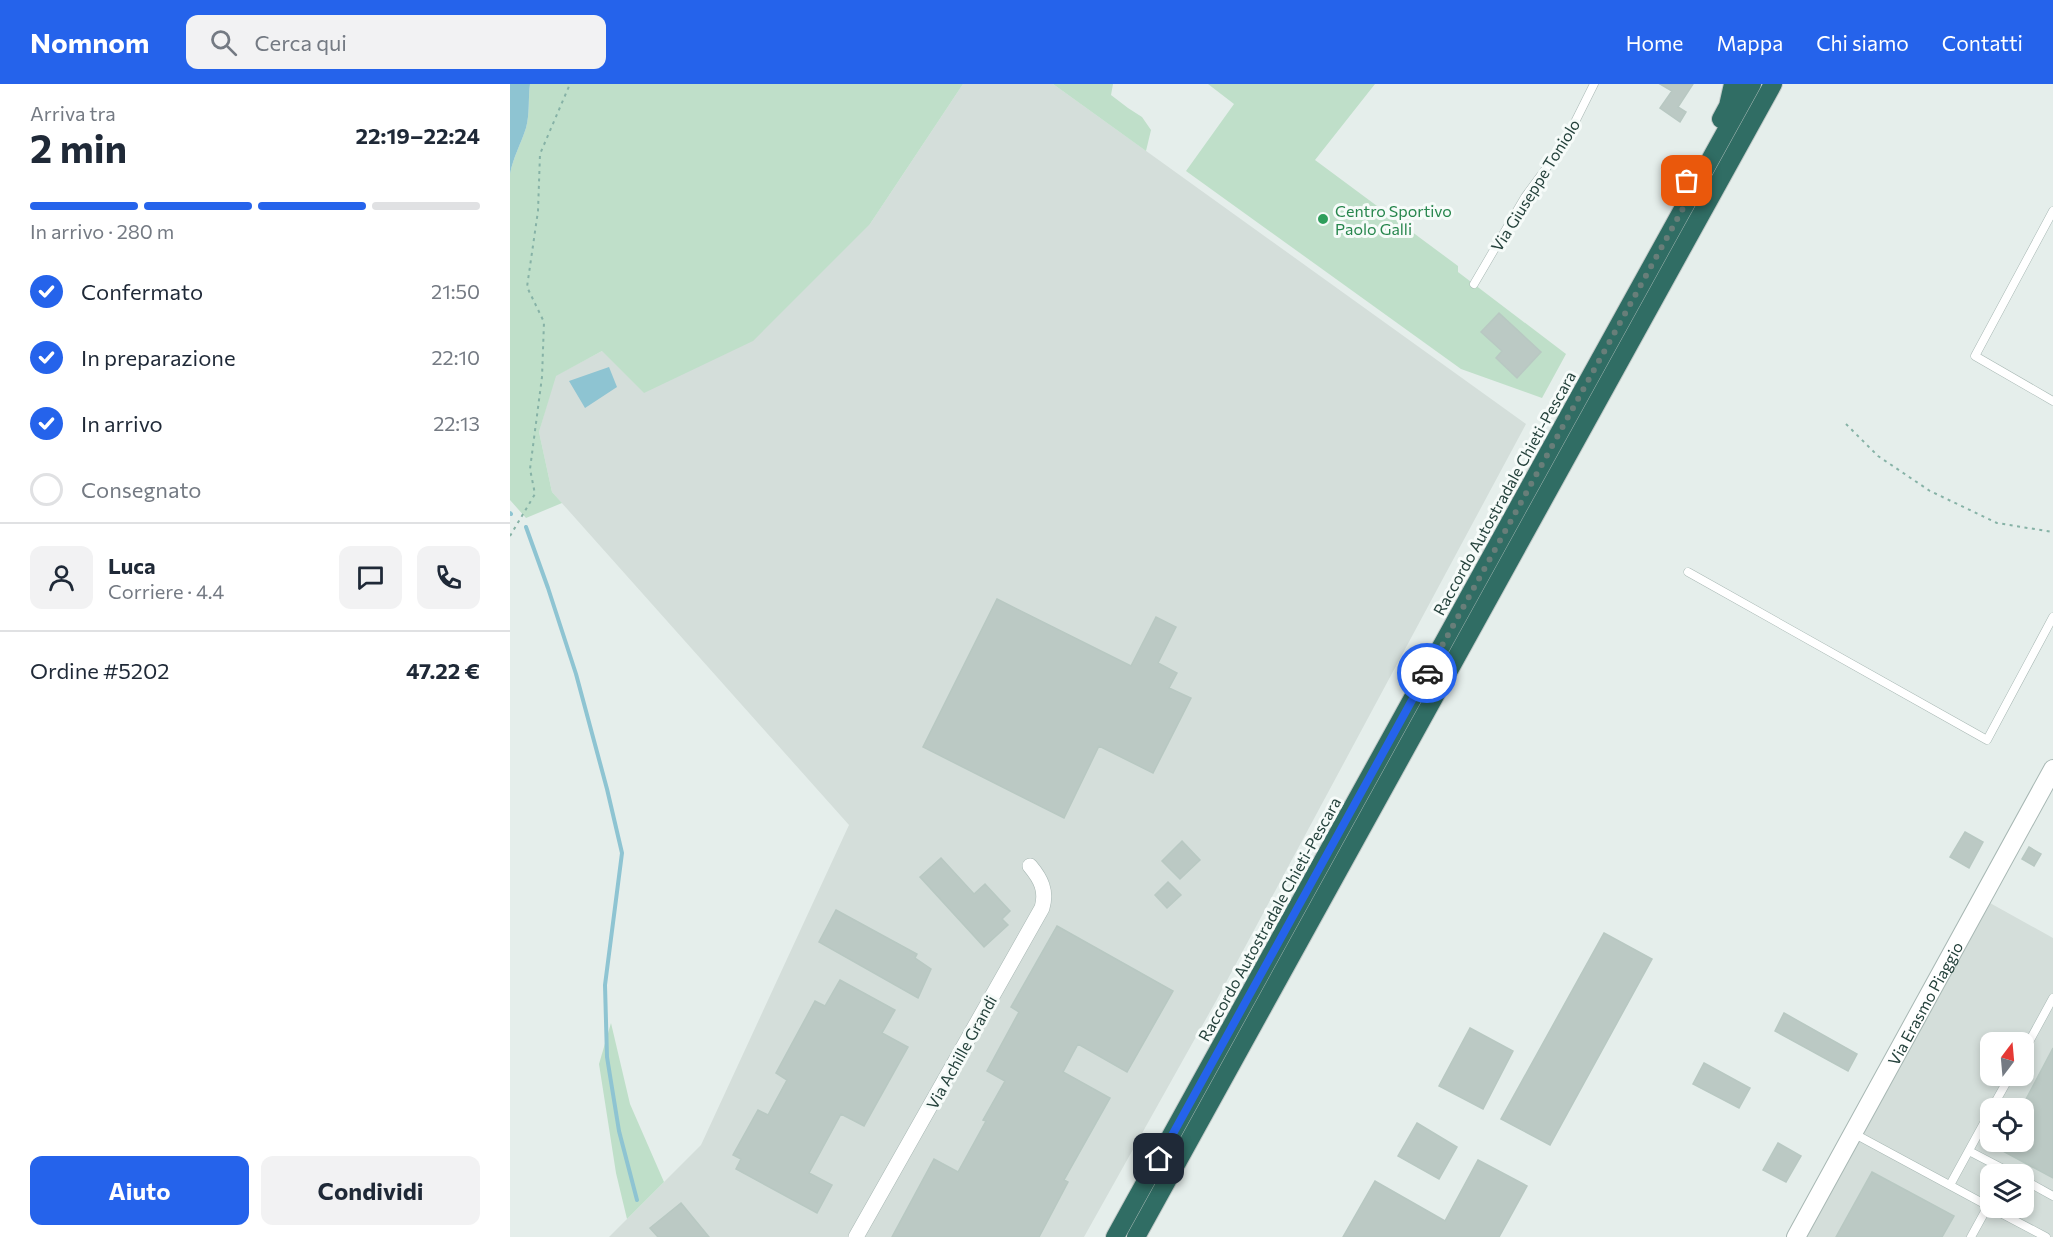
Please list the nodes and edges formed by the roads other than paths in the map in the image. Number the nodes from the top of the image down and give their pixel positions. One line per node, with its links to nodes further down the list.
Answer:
1 (1594, 84): 7 (lane, Via Giuseppe Toniolo)
2 (1734, 84): 5 (highway)
3 (1752, 84): 5 (highway, Raccordo Autostradale Chieti-Pescara)
4 (1773, 84): 27 (highway)
5 (1686, 203): 26 (highway, Raccordo Autostradale Chieti-Pescara)
6 (2053, 211): 8 (lane)
7 (1474, 284)
8 (2053, 401)
9 (1688, 573): 10 (lane)
10 (2053, 617)
11 (2053, 769): 16 (street, Via Erasmo Piaggio)
12 (1030, 866): 25 (street, Via Achille Grandi)
13 (2053, 998): 14 (lane)
14 (2034, 1033)
15 (1980, 1130): 17 (lane)
16 (1853, 1133): 19 (lane); 28 (street, Via Erasmo Piaggio)
17 (1969, 1151): 18 (lane); 19 (lane)
18 (1994, 1164)
19 (1950, 1185): 22 (lane)
20 (2034, 1186): 21 (lane)
21 (2053, 1197)
22 (1980, 1202)
23 (1983, 1218): 29 (lane)
24 (2011, 1218): 30 (lane)
25 (856, 1237)
26 (1116, 1237)
27 (1136, 1237)
28 (1796, 1237)
29 (1971, 1237)
30 (2046, 1237)

